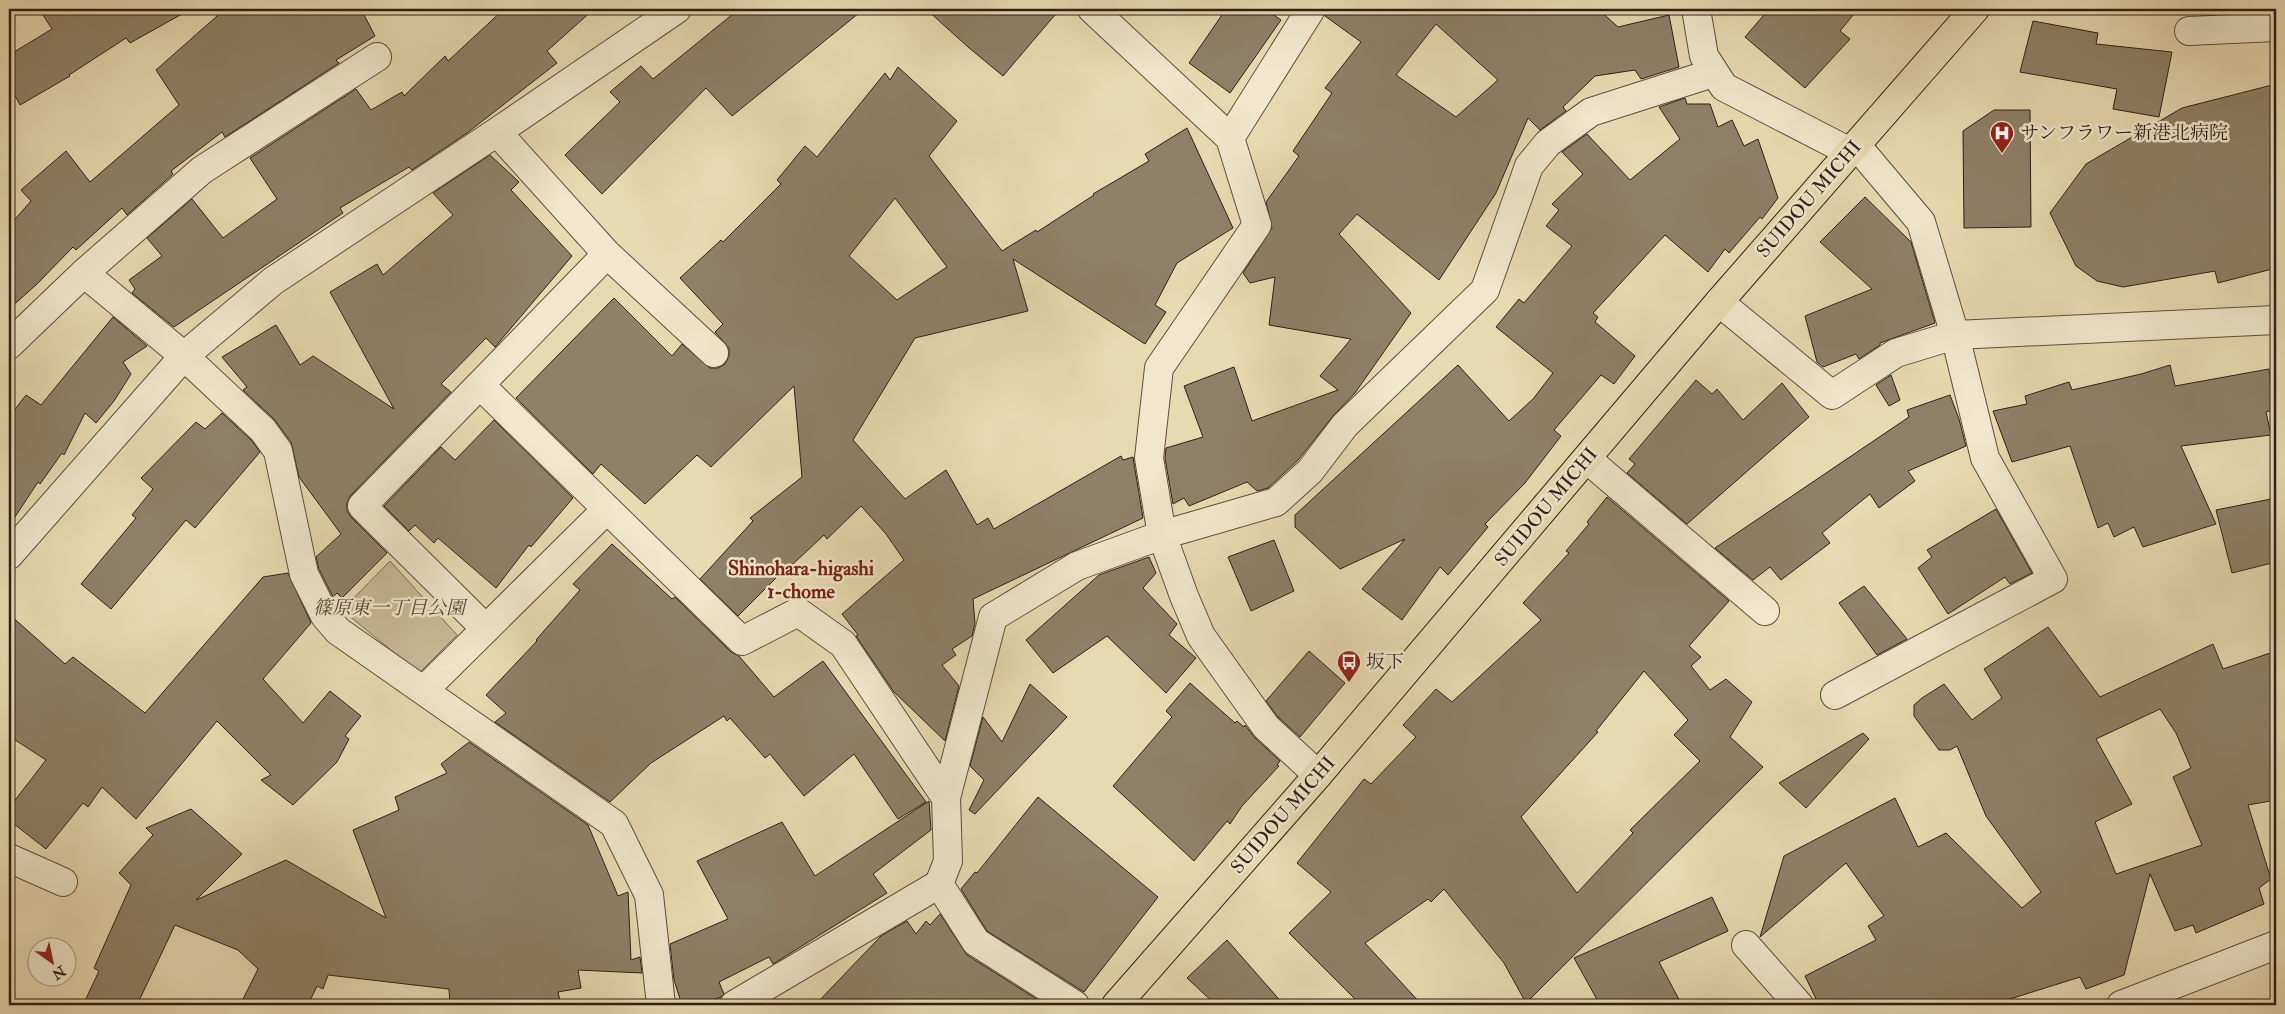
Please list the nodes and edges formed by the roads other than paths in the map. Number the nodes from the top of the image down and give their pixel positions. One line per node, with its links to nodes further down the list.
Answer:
1 (677, 9): 10 (street)
2 (1092, 9): 11 (street)
3 (1311, 9): 11 (street)
4 (1696, 9): 9 (street)
5 (1975, 9): 12 (main road, SUIDOU MICHI)
6 (2276, 27): 7 (street)
7 (2188, 31)
8 (377, 57): 14 (street)
9 (1713, 73): 12 (street); 24 (street)
10 (497, 132): 13 (street); 20 (street)
11 (1230, 138): 24 (street)
12 (1853, 149): 15 (main road, SUIDOU MICHI); 17 (street)
13 (607, 254): 19 (street); 21 (street)
14 (84, 273): 18 (street); 20 (street)
15 (1719, 302): 17 (street); 22 (main road, SUIDOU MICHI)
16 (2276, 320): 17 (street)
17 (1955, 335): 29 (street)
18 (9, 345)
19 (714, 353)
20 (184, 356): 25 (street); 28 (street)
21 (480, 385): 23 (street); 27 (street)
22 (1587, 459): 26 (street); 30 (main road, SUIDOU MICHI)
23 (607, 509): 27 (street); 31 (street)
24 (1162, 535): 30 (street); 31 (street)
25 (9, 555)
26 (1765, 611)
27 (486, 629): 28 (street)
28 (424, 690): 37 (street)
29 (1835, 695)
30 (1318, 775): 40 (main road, SUIDOU MICHI)
31 (946, 798): 34 (street)
32 (9, 858): 33 (street)
33 (63, 882)
34 (939, 884): 38 (street); 39 (street)
35 (1746, 945): 41 (street)
36 (2276, 945): 42 (street)
37 (661, 1005)
38 (734, 1005)
39 (1075, 1005)
40 (1116, 1005)
41 (1799, 1005)
42 (2121, 1005)

